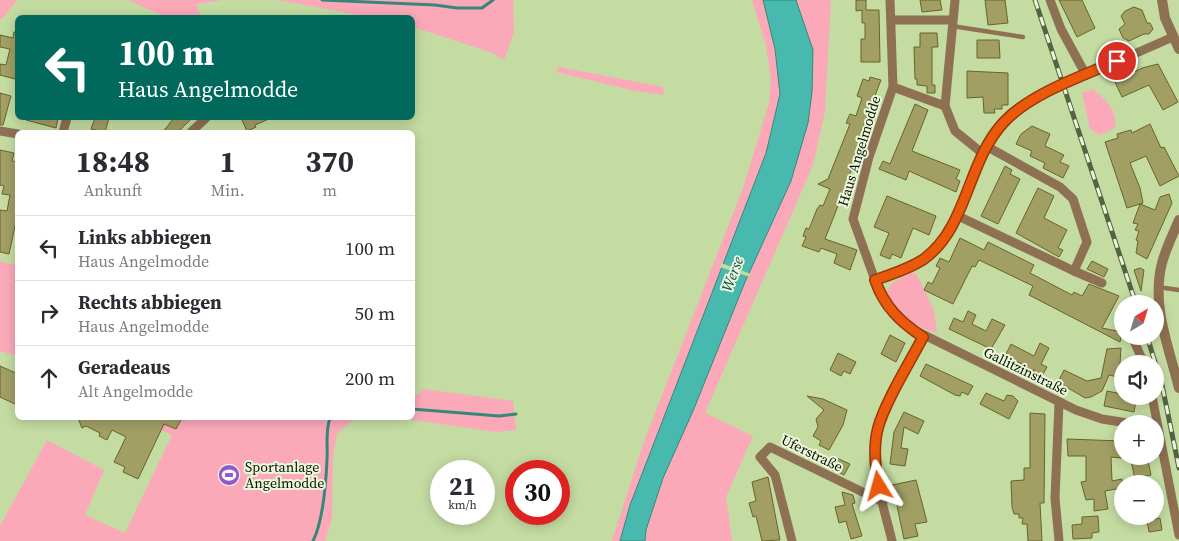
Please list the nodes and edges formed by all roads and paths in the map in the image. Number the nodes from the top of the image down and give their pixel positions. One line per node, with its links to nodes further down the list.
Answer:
1 (890, 0): 5 (street, Haus Angelmodde)
2 (955, 0): 6 (street)
3 (1050, 0): 10 (street)
4 (1162, 0): 8 (street)
5 (891, 20): 6 (street); 11 (street, Haus Angelmodde)
6 (951, 23): 7 (lane); 12 (street)
7 (1023, 37)
8 (1173, 37): 9 (street); 10 (street)
9 (1179, 50)
10 (1086, 74): 17 (street)
11 (893, 87): 12 (street, Haus Angelmodde); 21 (street, Haus Angelmodde)
12 (945, 106): 17 (street)
13 (204, 120): 14 (street)
14 (193, 130)
15 (0, 131): 16 (street)
16 (15, 134)
17 (984, 150): 18 (street); 20 (street)
18 (956, 215): 20 (street); 21 (street)
19 (1178, 224): 23 (street)
20 (1074, 271): 22 (street)
21 (875, 280): 25 (street, Haus Angelmodde)
22 (1102, 283)
23 (1158, 287): 24 (lane); 27 (street)
24 (1179, 290)
25 (912, 329): 26 (street, Gallitzinstraße)
26 (923, 337): 28 (street, Gallitzinstraße); 31 (street)
27 (1179, 388)
28 (1059, 403): 29 (street, Gallitzinstraße); 35 (street)
29 (1114, 421)
30 (1164, 461): 32 (street)
31 (883, 502): 33 (street, Uferstraße); 34 (street)
32 (1179, 535)
33 (792, 541)
34 (892, 541)
35 (1059, 541)

